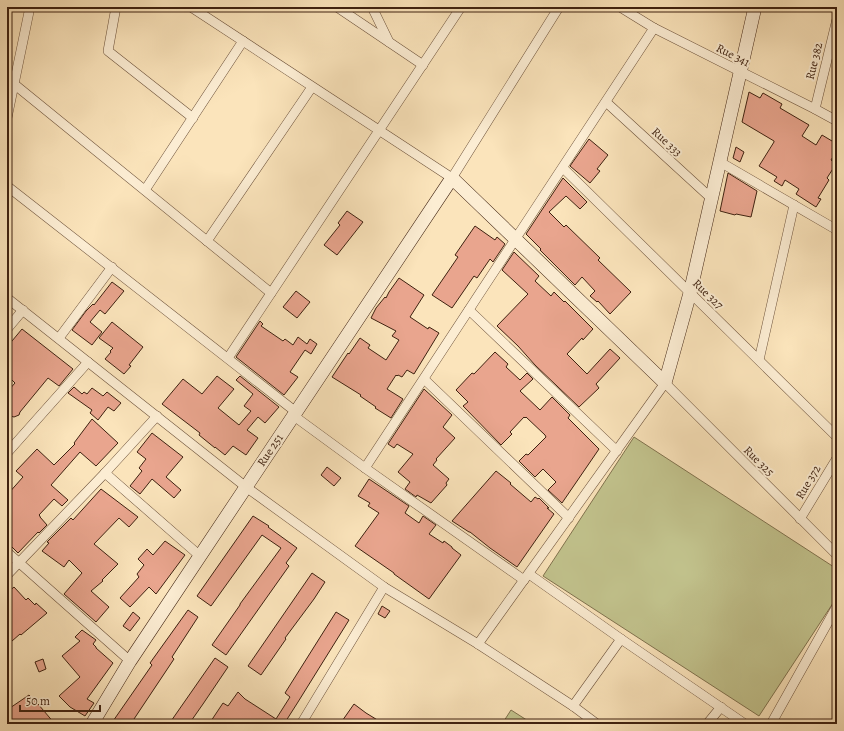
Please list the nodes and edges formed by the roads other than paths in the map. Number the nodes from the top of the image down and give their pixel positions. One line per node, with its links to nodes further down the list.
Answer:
1 (30, 7): 16 (street)
2 (116, 7): 21 (street)
3 (190, 7): 12 (street)
4 (337, 7): 13 (street)
5 (372, 7): 13 (street)
6 (461, 7): 14 (street)
7 (558, 7): 26 (street)
8 (620, 7): 11 (street, Rue 341)
9 (756, 7): 15 (main road)
10 (837, 19): 19 (street, Rue 382)
11 (654, 28): 15 (street, Rue 341); 18 (street)
12 (243, 41): 17 (street); 21 (street)
13 (389, 42): 14 (street)
14 (423, 65): 23 (street)
15 (741, 72): 19 (street, Rue 341); 24 (main road)
16 (14, 84): 20 (street); 28 (street)
17 (312, 87): 23 (street); 33 (street)
18 (606, 102): 25 (street); 29 (street, Rue 333)
19 (815, 109): 22 (street, Rue 341)
20 (7, 118)
21 (193, 118): 28 (street)
22 (837, 121)
23 (379, 131): 26 (street); 35 (street)
24 (720, 162): 29 (main road); 30 (street)
25 (563, 168): 32 (street); 36 (street, Rue 327)
26 (452, 178): 32 (main road); 47 (main road, Rue 251)
27 (7, 186): 34 (street)
28 (145, 190): 33 (street)
29 (712, 199): 36 (main road)
30 (794, 205): 31 (street); 43 (street)
31 (837, 230)
32 (516, 239): 39 (street); 46 (main road)
33 (207, 241): 35 (street)
34 (112, 267): 41 (street); 42 (street)
35 (271, 293): 42 (street)
36 (690, 293): 43 (street, Rue 327); 46 (main road)
37 (7, 298): 38 (street)
38 (23, 310): 40 (street); 41 (street)
39 (469, 310): 45 (street); 50 (street)
40 (7, 329)
41 (58, 338): 44 (street)
42 (228, 358): 47 (street)
43 (759, 360): 49 (street, Rue 327)
44 (88, 362): 48 (street); 51 (street)
45 (424, 379): 53 (street); 56 (street)
46 (665, 383): 50 (street); 57 (street, Rue 325)
47 (295, 414): 53 (street); 55 (main road, Rue 251)
48 (157, 416): 54 (street); 55 (street)
49 (837, 437)
50 (617, 451): 56 (street)
51 (7, 453)
52 (837, 458): 57 (street, Rue 372)
53 (365, 468): 63 (street)
54 (105, 473): 60 (street); 61 (street)
55 (246, 487): 60 (main road, Rue 251); 64 (street)
56 (569, 518): 63 (street)
57 (800, 519): 59 (street, Rue 325)
58 (7, 552): 61 (street)
59 (837, 555)
60 (200, 556): 68 (main road, Rue 251)
61 (19, 562): 62 (street); 68 (street)
62 (7, 575)
63 (527, 577): 66 (street); 67 (street)
64 (384, 587): 67 (street); 72 (street)
65 (837, 606): 76 (street)
66 (621, 639): 69 (street); 70 (street)
67 (478, 644): 69 (street)
68 (130, 661): 71 (main road, Rue 251)
69 (573, 706): 73 (street)
70 (721, 707): 74 (street); 75 (street)
71 (92, 724)
72 (301, 724)
73 (597, 724)
74 (708, 724)
75 (745, 724)
76 (770, 724)

